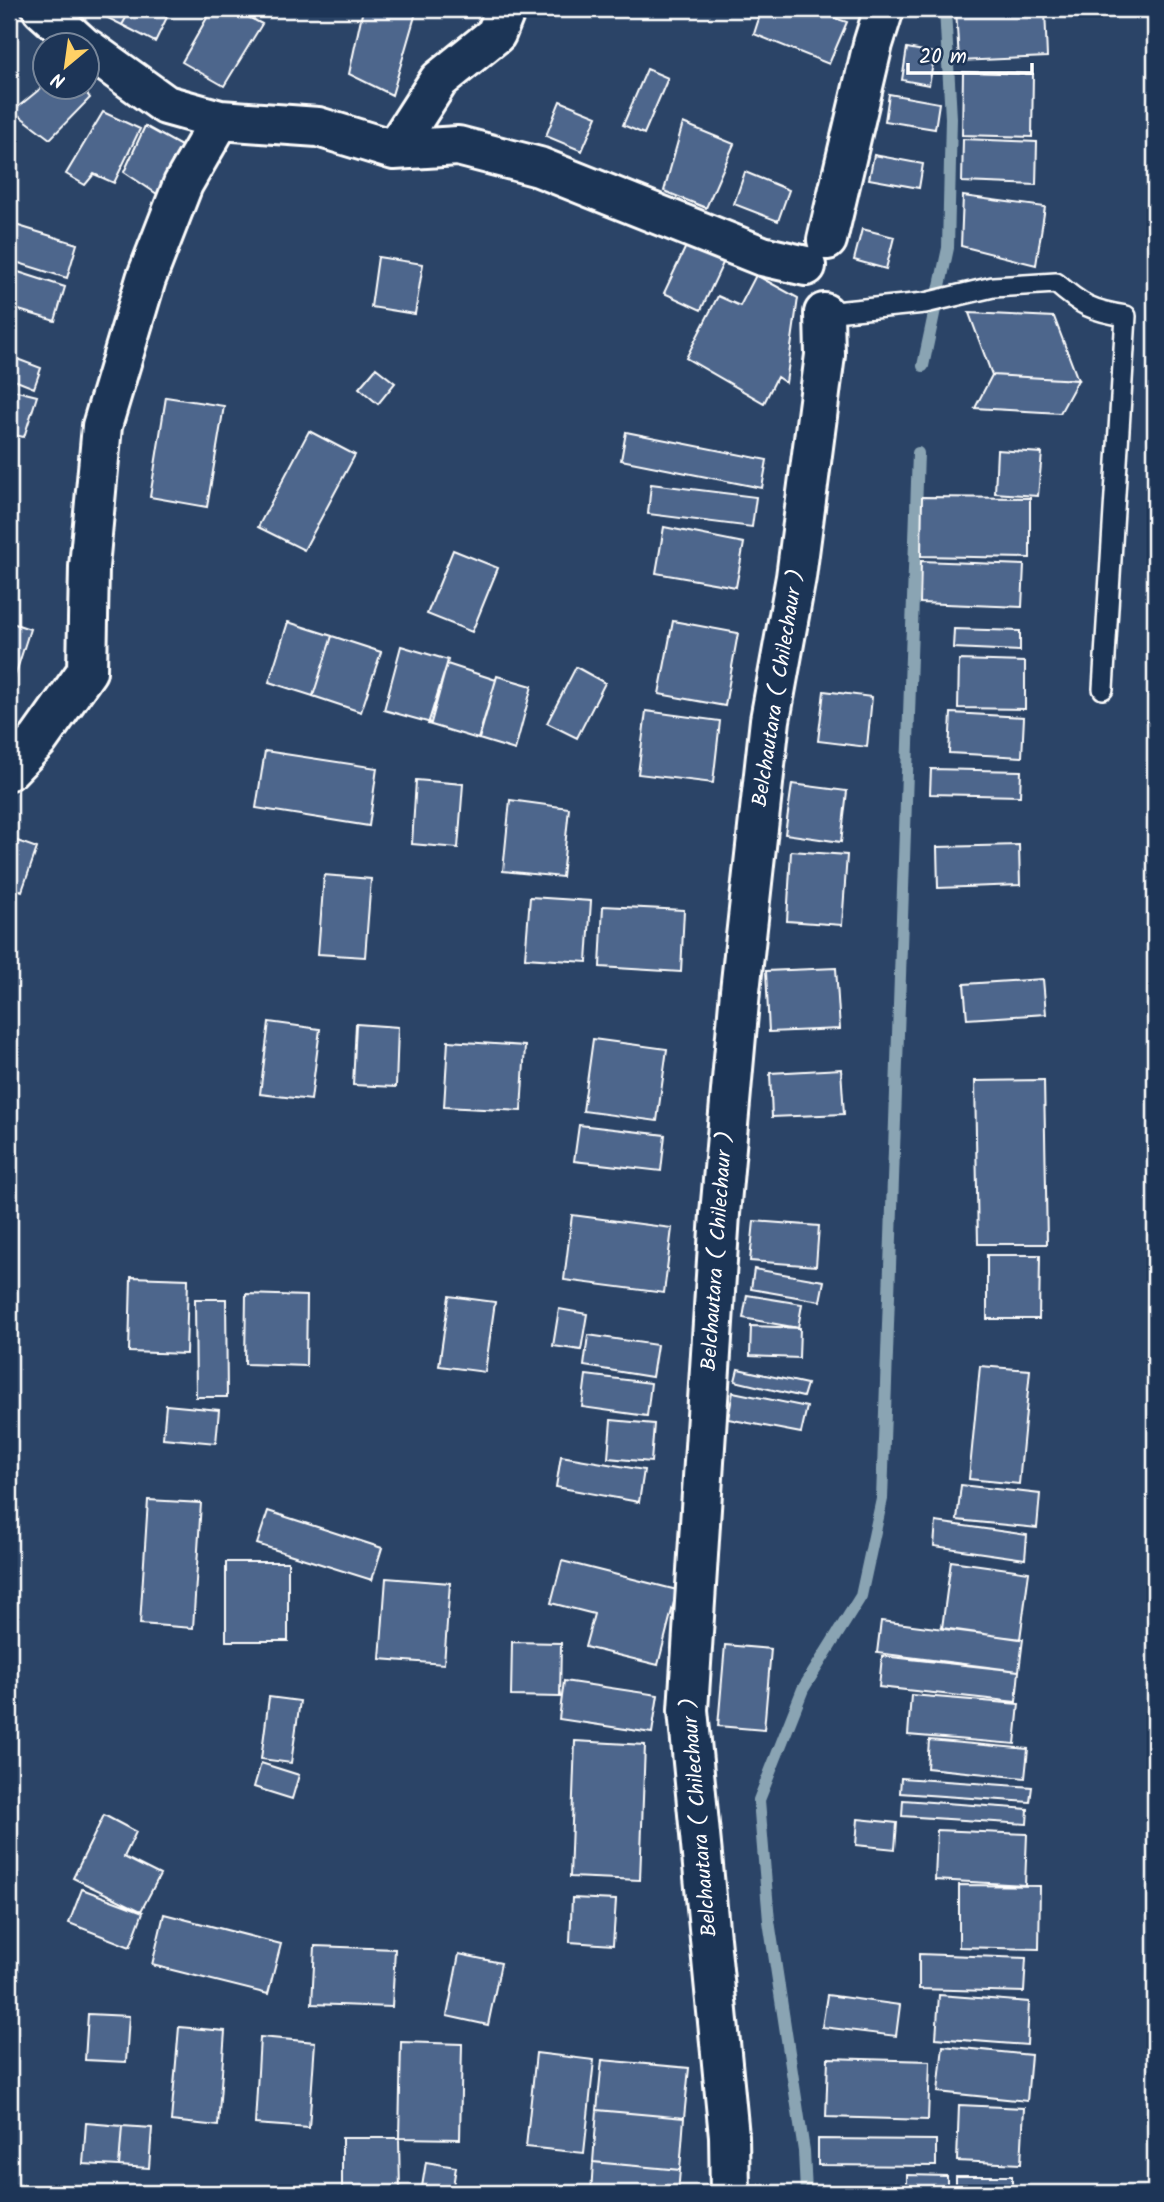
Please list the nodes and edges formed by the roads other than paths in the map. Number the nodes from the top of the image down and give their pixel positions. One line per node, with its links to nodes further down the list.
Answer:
1 (42, 9): 4 (street)
2 (506, 9): 7 (street)
3 (884, 9): 7 (street)
4 (67, 32)
5 (102, 59): 6 (street)
6 (220, 120): 7 (street); 10 (street)
7 (394, 150)
8 (824, 313): 9 (lane); 11 (street, Belchautara ( Chilechaur ))
9 (1103, 689)
10 (9, 770)
11 (730, 2193)

